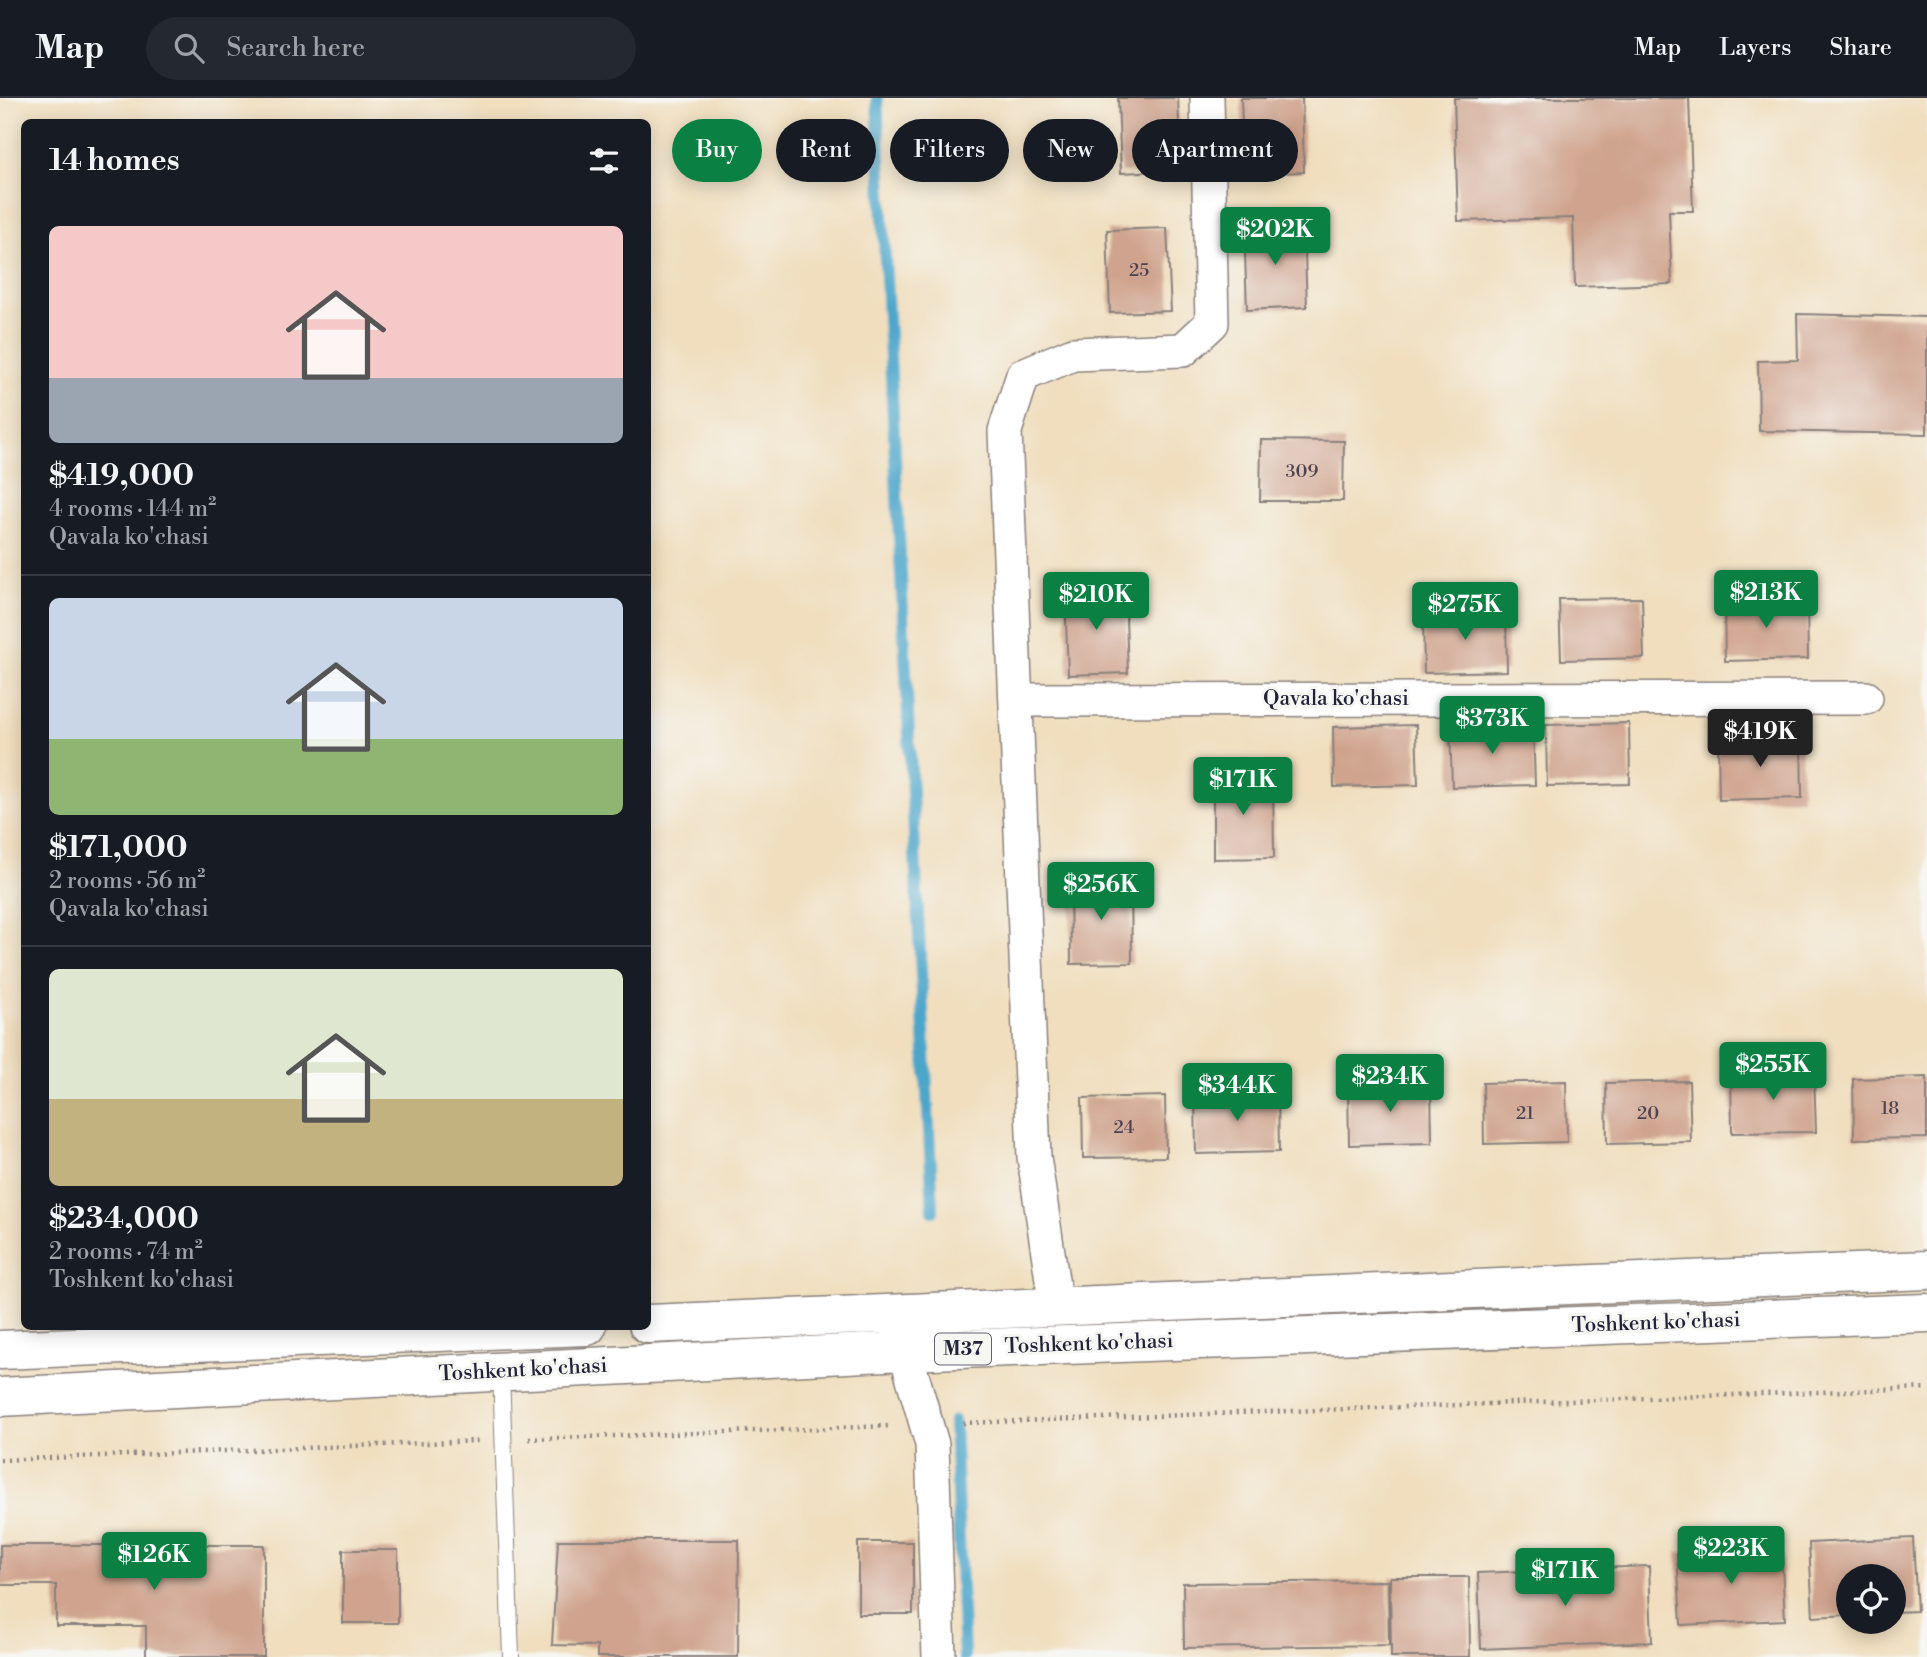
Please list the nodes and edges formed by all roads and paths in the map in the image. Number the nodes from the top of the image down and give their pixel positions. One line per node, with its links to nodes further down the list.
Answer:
1 (1207, 98): 3 (street)
2 (1866, 698): 3 (street, Qavala ko'chasi)
3 (1016, 700): 5 (street)
4 (1927, 1270): 5 (highway, Toshkent ko'chasi / M37)
5 (1056, 1307): 7 (highway, Toshkent ko'chasi / M37)
6 (1927, 1313): 10 (highway, Toshkent ko'chasi / M37)
7 (651, 1324)
8 (489, 1330): 9 (highway, Toshkent ko'chasi)
9 (0, 1350)
10 (905, 1351): 11 (highway, Toshkent ko'chasi / M37); 14 (street)
11 (501, 1371): 12 (highway, Toshkent ko'chasi / M37); 13 (lane)
12 (0, 1397)
13 (511, 1657)
14 (939, 1657)

